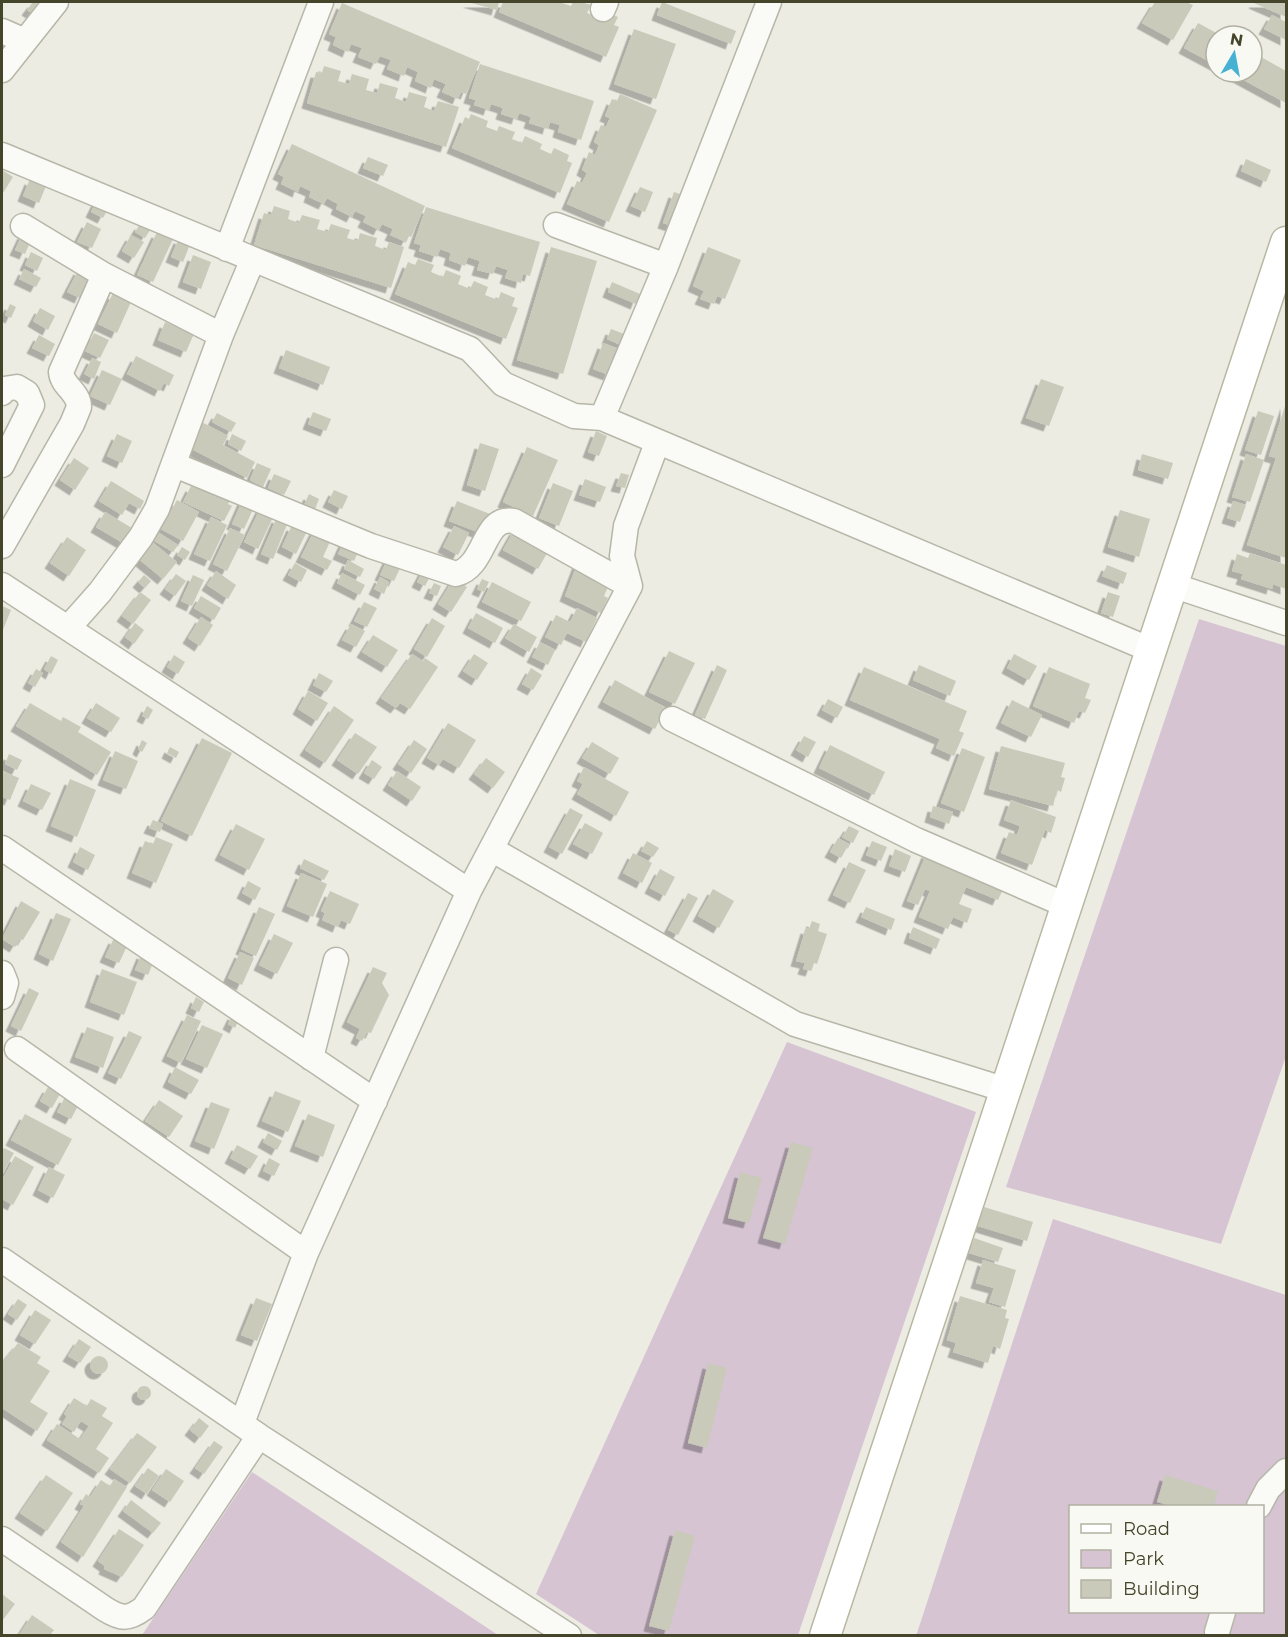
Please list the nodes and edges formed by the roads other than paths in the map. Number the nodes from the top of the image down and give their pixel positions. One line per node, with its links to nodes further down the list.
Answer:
1 (56, 2): 5 (street)
2 (321, 2): 11 (street)
3 (769, 2): 13 (street)
4 (2, 30): 5 (street)
5 (25, 41): 6 (street)
6 (2, 70)
7 (2, 155): 11 (street)
8 (556, 225): 13 (street)
9 (23, 226): 14 (street)
10 (1287, 242): 23 (main road)
11 (227, 249): 12 (street)
12 (253, 259): 15 (street); 17 (street)
13 (666, 266): 17 (street)
14 (104, 275): 15 (street); 21 (street)
15 (221, 335): 20 (street)
16 (2, 393): 19 (street)
17 (602, 418): 18 (street)
18 (657, 443): 24 (street); 27 (street)
19 (2, 465)
20 (175, 465): 24 (street); 26 (street)
21 (2, 546)
22 (2, 585): 26 (street)
23 (1172, 585): 25 (street); 27 (main road)
24 (630, 586): 30 (street)
25 (1287, 622)
26 (68, 628): 31 (street)
27 (1151, 650): 32 (main road)
28 (672, 719): 32 (street)
29 (2, 848): 37 (street)
30 (493, 850): 31 (street); 38 (street)
31 (469, 891): 39 (street)
32 (1068, 906): 38 (main road)
33 (336, 960): 37 (street)
34 (2, 973): 35 (street)
35 (2, 996)
36 (17, 1049): 40 (street)
37 (311, 1058): 39 (street)
38 (1006, 1089): 47 (main road)
39 (375, 1101): 40 (street)
40 (306, 1253): 42 (street)
41 (2, 1260): 42 (street)
42 (250, 1429): 45 (street); 46 (street)
43 (1287, 1471): 44 (street)
44 (1259, 1505)
45 (2, 1539)
46 (569, 1635)
47 (825, 1635)

